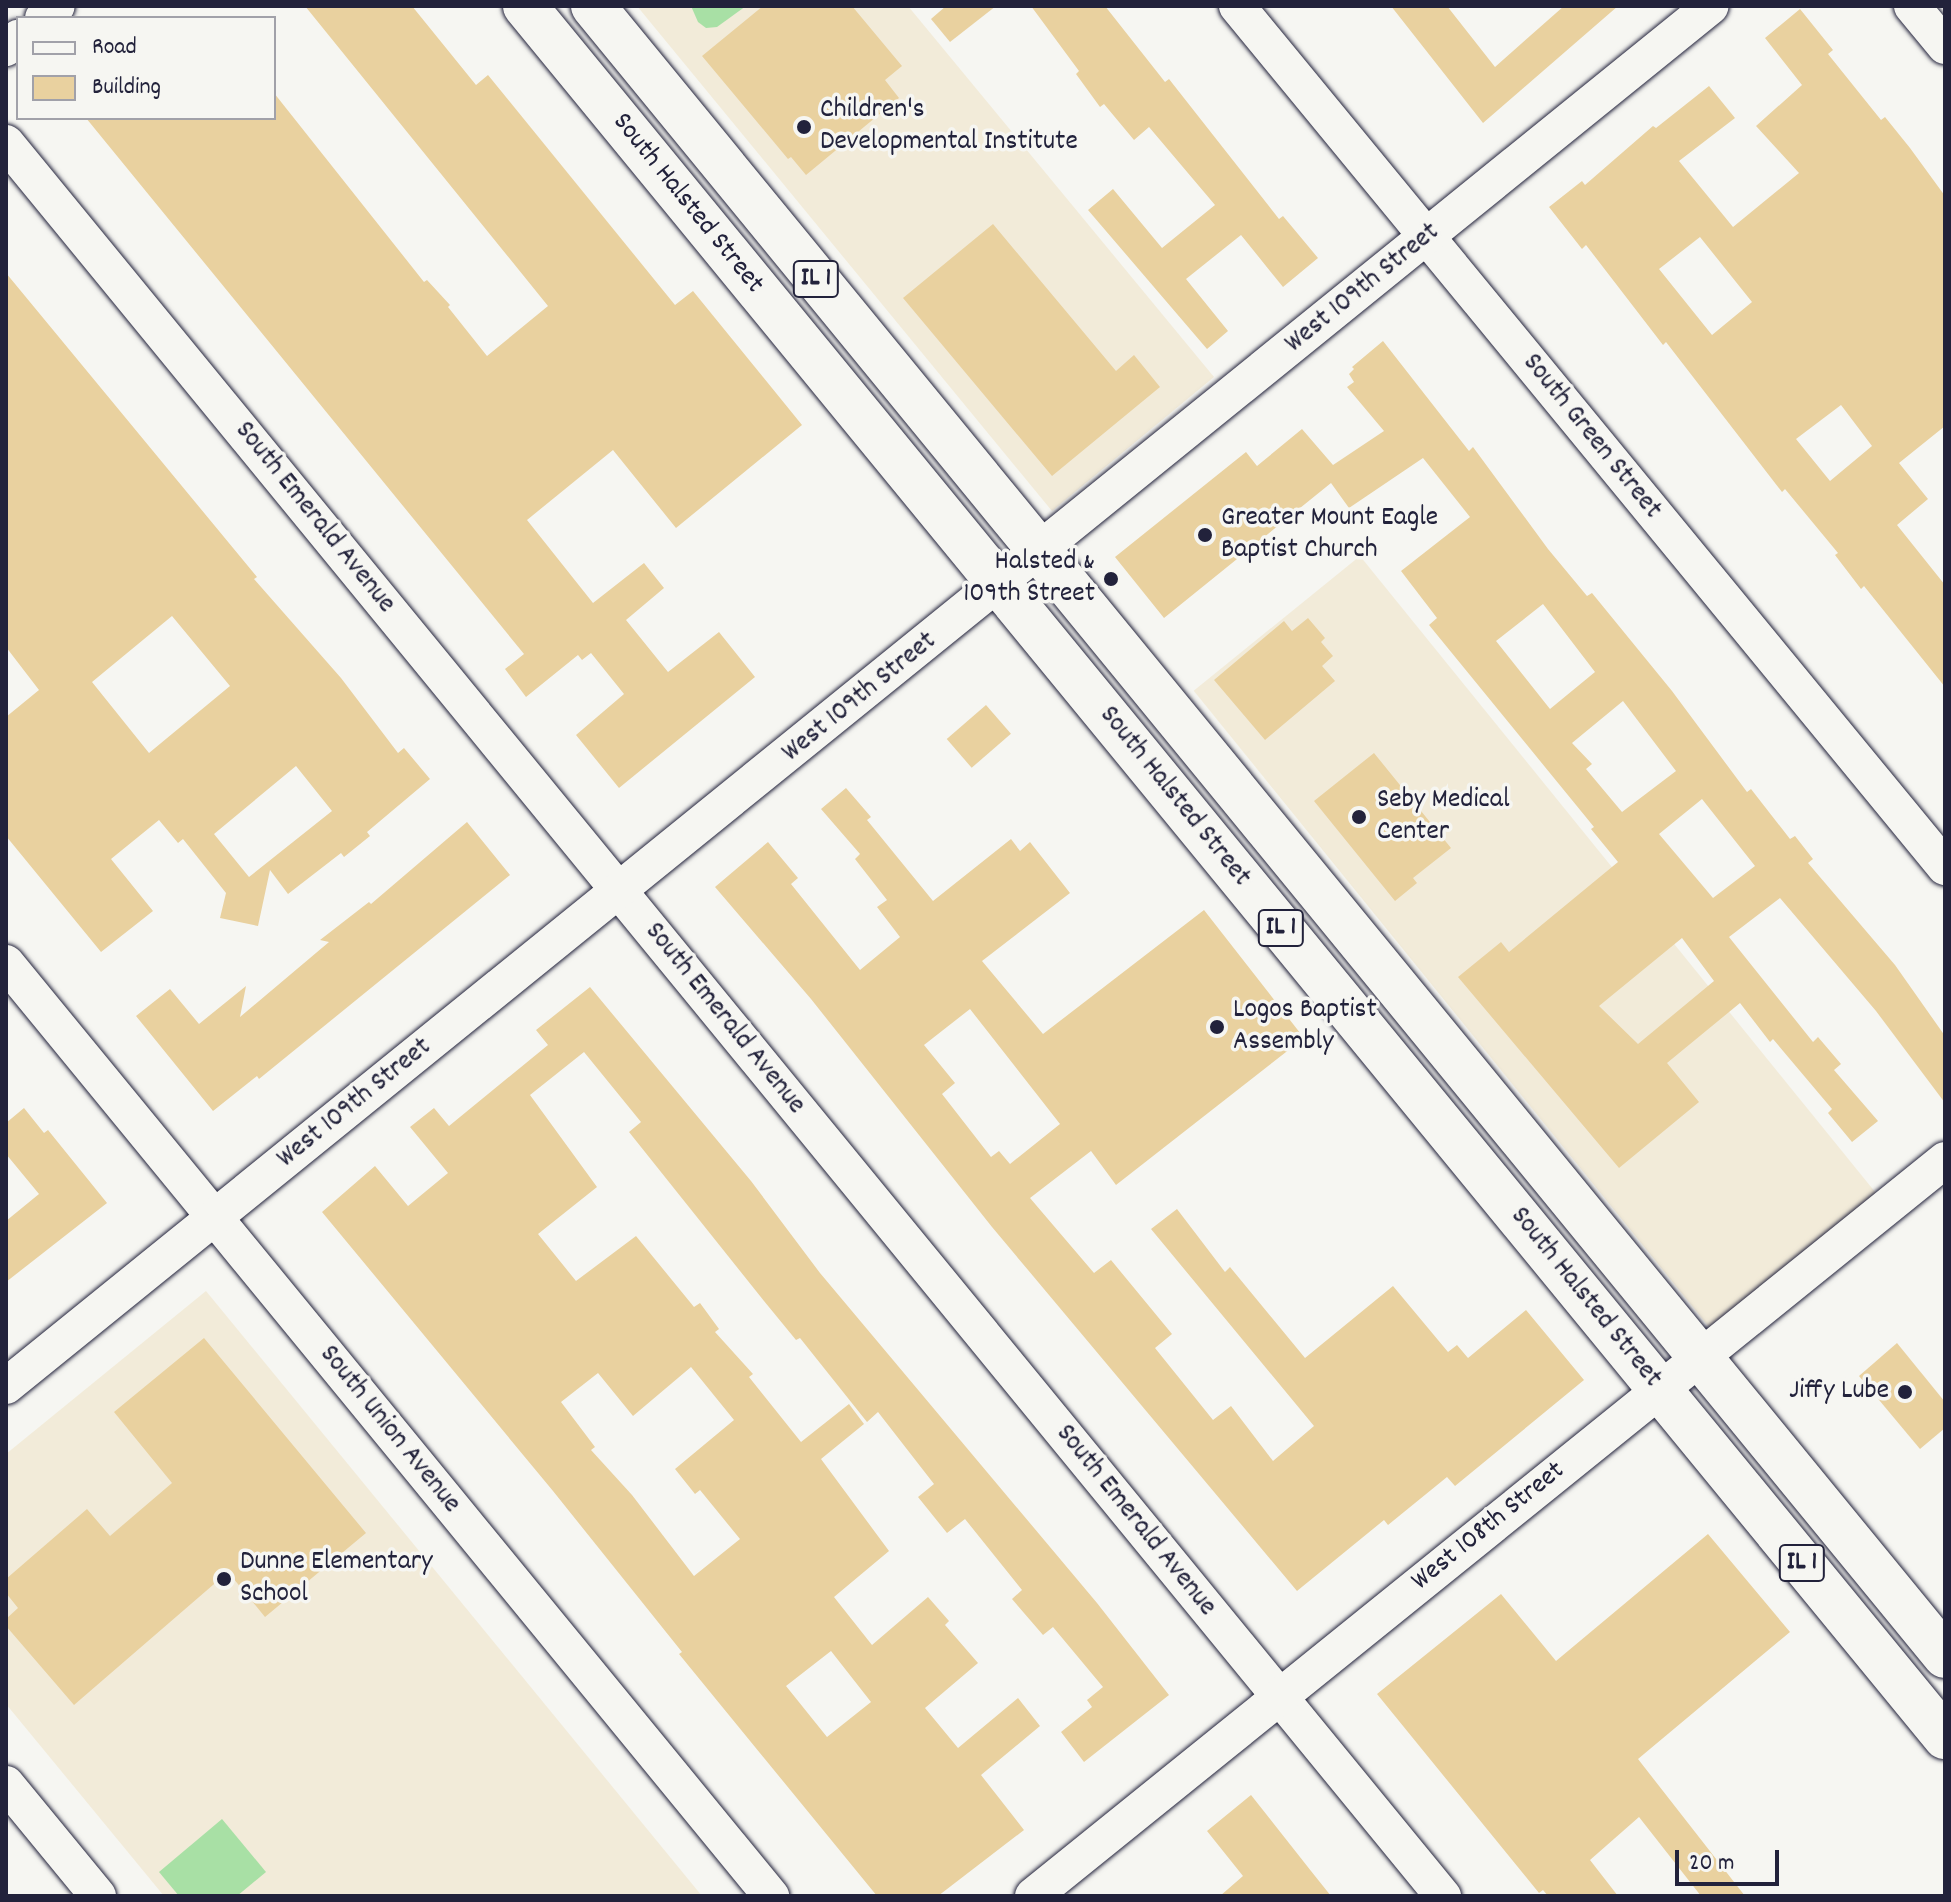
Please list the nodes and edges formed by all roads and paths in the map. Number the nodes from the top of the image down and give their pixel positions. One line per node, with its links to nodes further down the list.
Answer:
1 (525, 6): 10 (main road, South Halsted Street / IL 1)
2 (593, 6): 9 (main road, South Halsted Street / IL 1)
3 (1237, 6): 8 (street, South Green Street)
4 (1711, 6): 8 (street, West 109th Street)
5 (1912, 6): 6 (street)
6 (1945, 46)
7 (6, 143): 12 (street, South Emerald Avenue)
8 (1427, 237): 9 (street, West 109th Street); 11 (street, South Green Street)
9 (1040, 552): 10 (street, West 109th Street); 16 (main road, South Halsted Street / IL 1)
10 (1000, 585): 12 (street, West 109th Street); 18 (main road, South Halsted Street / IL 1)
11 (1945, 867)
12 (620, 891): 15 (street, West 109th Street); 20 (street, South Emerald Avenue)
13 (6, 963): 15 (street, South Union Avenue)
14 (1945, 1160): 16 (street, West 108th Street)
15 (214, 1218): 17 (street, West 109th Street); 24 (street, South Union Avenue)
16 (1700, 1356): 18 (street, West 108th Street); 19 (main road, South Halsted Street / IL 1)
17 (6, 1386)
18 (1658, 1388): 20 (street, West 108th Street); 21 (main road, South Halsted Street / IL 1)
19 (1945, 1656)
20 (1280, 1697): 25 (street, West 108th Street); 26 (street, South Emerald Avenue)
21 (1945, 1737)
22 (6, 1784): 23 (street)
23 (98, 1896)
24 (771, 1896)
25 (1033, 1896)
26 (1443, 1896)

